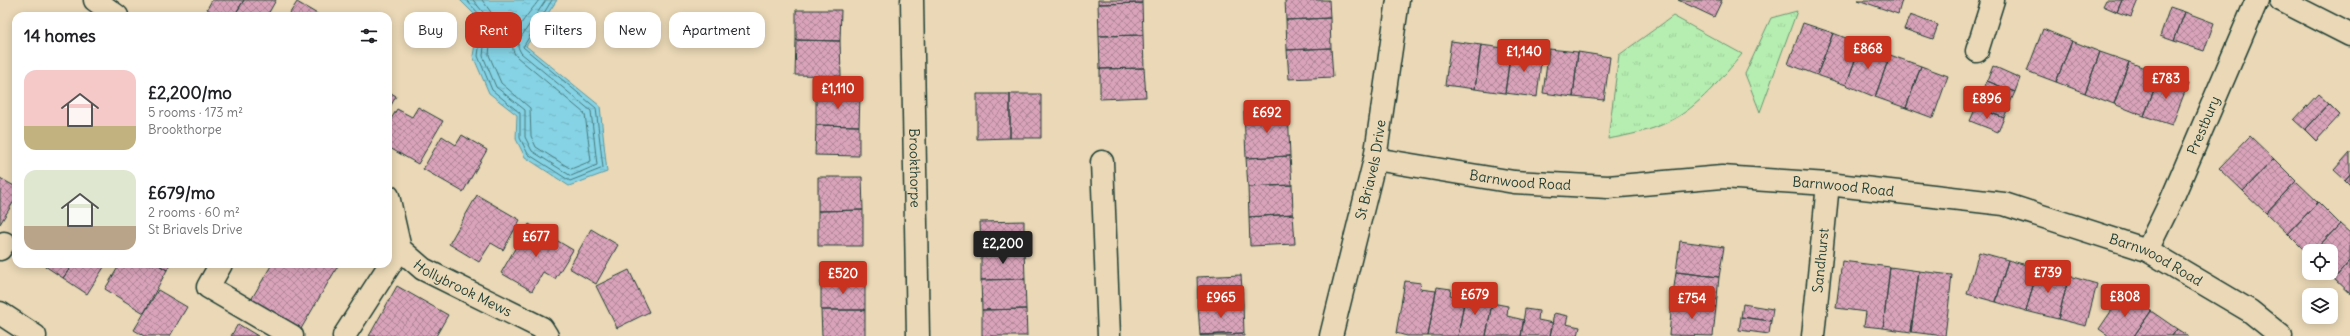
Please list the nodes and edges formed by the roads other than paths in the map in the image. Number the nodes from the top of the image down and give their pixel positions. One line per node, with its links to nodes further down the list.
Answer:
1 (95, 0): 7 (street)
2 (912, 0): 24 (street, Brookthorpe)
3 (1398, 0): 10 (street, St Briavels Drive)
4 (1994, 0): 9 (street)
5 (2257, 0): 15 (street, Prestbury)
6 (2281, 0): 8 (street)
7 (112, 12)
8 (2350, 35)
9 (1977, 51)
10 (1375, 159): 12 (street, Barnwood Road); 26 (street, St Briavels Drive)
11 (1102, 162): 25 (street)
12 (1828, 184): 15 (street, Barnwood Road); 27 (street, Sandhurst)
13 (392, 214): 14 (street, Hollybrook Mews)
14 (400, 249): 16 (street, Hollybrook Mews); 23 (street, Hollybrook Mews)
15 (2147, 250): 28 (street, Barnwood Road)
16 (392, 261)
17 (219, 268): 21 (street)
18 (388, 268): 22 (street, Hollybrook Mews)
19 (0, 313): 20 (street)
20 (35, 336)
21 (292, 336)
22 (344, 336)
23 (547, 336)
24 (918, 336)
25 (1109, 336)
26 (1331, 336)
27 (1813, 336)
28 (2281, 336)

